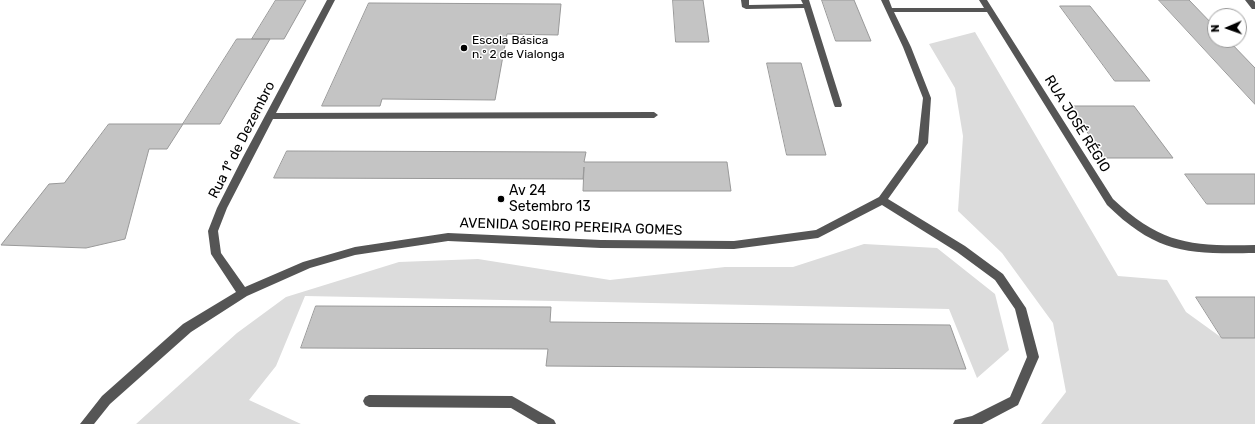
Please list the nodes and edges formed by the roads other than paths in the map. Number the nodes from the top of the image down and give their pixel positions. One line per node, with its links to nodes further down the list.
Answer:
1 (331, 0): 11 (street, Rua 1º de Dezembro)
2 (745, 0): 5 (street)
3 (982, 0): 8 (street, RUA JOSÉ RÉGIO)
4 (1249, 0): 7 (street)
5 (806, 3): 9 (street)
6 (887, 5): 8 (street); 12 (street, AVENIDA SOEIRO PEREIRA GOMES)
7 (1255, 7)
8 (989, 10): 13 (street, RUA JOSÉ RÉGIO)
9 (838, 105)
10 (654, 115): 11 (street)
11 (269, 116): 14 (street, Rua 1º de Dezembro)
12 (882, 200): 14 (street, AVENIDA SOEIRO PEREIRA GOMES); 18 (street)
13 (1255, 249)
14 (243, 293): 16 (street, AVENIDA SOEIRO PEREIRA GOMES)
15 (369, 401): 17 (street)
16 (86, 424)
17 (550, 424)
18 (959, 424)

